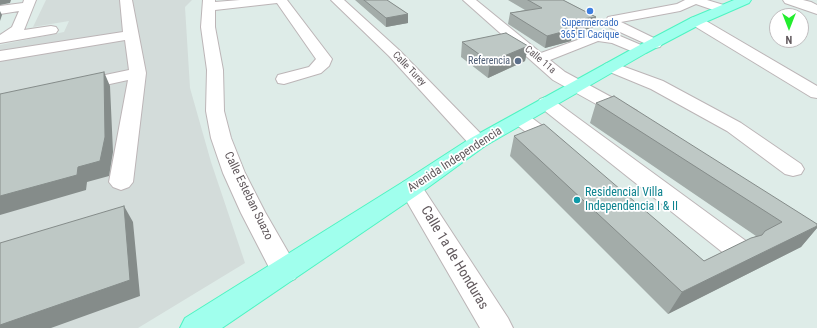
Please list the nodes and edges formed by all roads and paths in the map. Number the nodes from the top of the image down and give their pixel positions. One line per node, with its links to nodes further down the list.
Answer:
1 (126, 0): 18 (street)
2 (276, 0): 12 (street)
3 (281, 0): 25 (street)
4 (337, 0): 32 (street, Calle Turey)
5 (469, 0): 22 (street, Calle 11a)
6 (666, 0): 13 (street)
7 (744, 0): 13 (main road, Avenida Independencia)
8 (789, 0): 15 (street)
9 (811, 0): 10 (street)
10 (817, 2)
11 (29, 3): 14 (street); 19 (street)
12 (208, 4): 38 (street, Calle Esteban Suazo)
13 (700, 9): 16 (street); 16 (street); 20 (main road, Avenida Independencia); 28 (street)
14 (0, 10)
15 (817, 10)
16 (658, 12): 20 (street)
17 (51, 30): 19 (street)
18 (131, 35): 21 (street); 24 (street)
19 (3, 38)
20 (648, 47): 22 (street); 23 (main road, Avenida Independencia)
21 (0, 56)
22 (539, 59): 26 (street, Calle 11a)
23 (611, 67): 26 (main road, Avenida Independencia); 34 (street)
24 (138, 73): 27 (street); 35 (street)
25 (284, 79)
26 (578, 85): 29 (main road, Avenida Independencia); 31 (street, Calle 11a)
27 (61, 90)
28 (817, 93)
29 (546, 103): 30 (main road, Avenida Independencia); 37 (street)
30 (521, 119): 32 (main road, Avenida Independencia); 33 (street)
31 (645, 124)
32 (478, 142): 36 (main road, Avenida Independencia)
33 (574, 161)
34 (793, 169)
35 (121, 182)
36 (411, 188): 38 (main road, Avenida Independencia); 40 (street, Calle 1a de Honduras)
37 (736, 248)
38 (285, 271): 39 (main road, Avenida Independencia)
39 (196, 328)
40 (497, 328)

